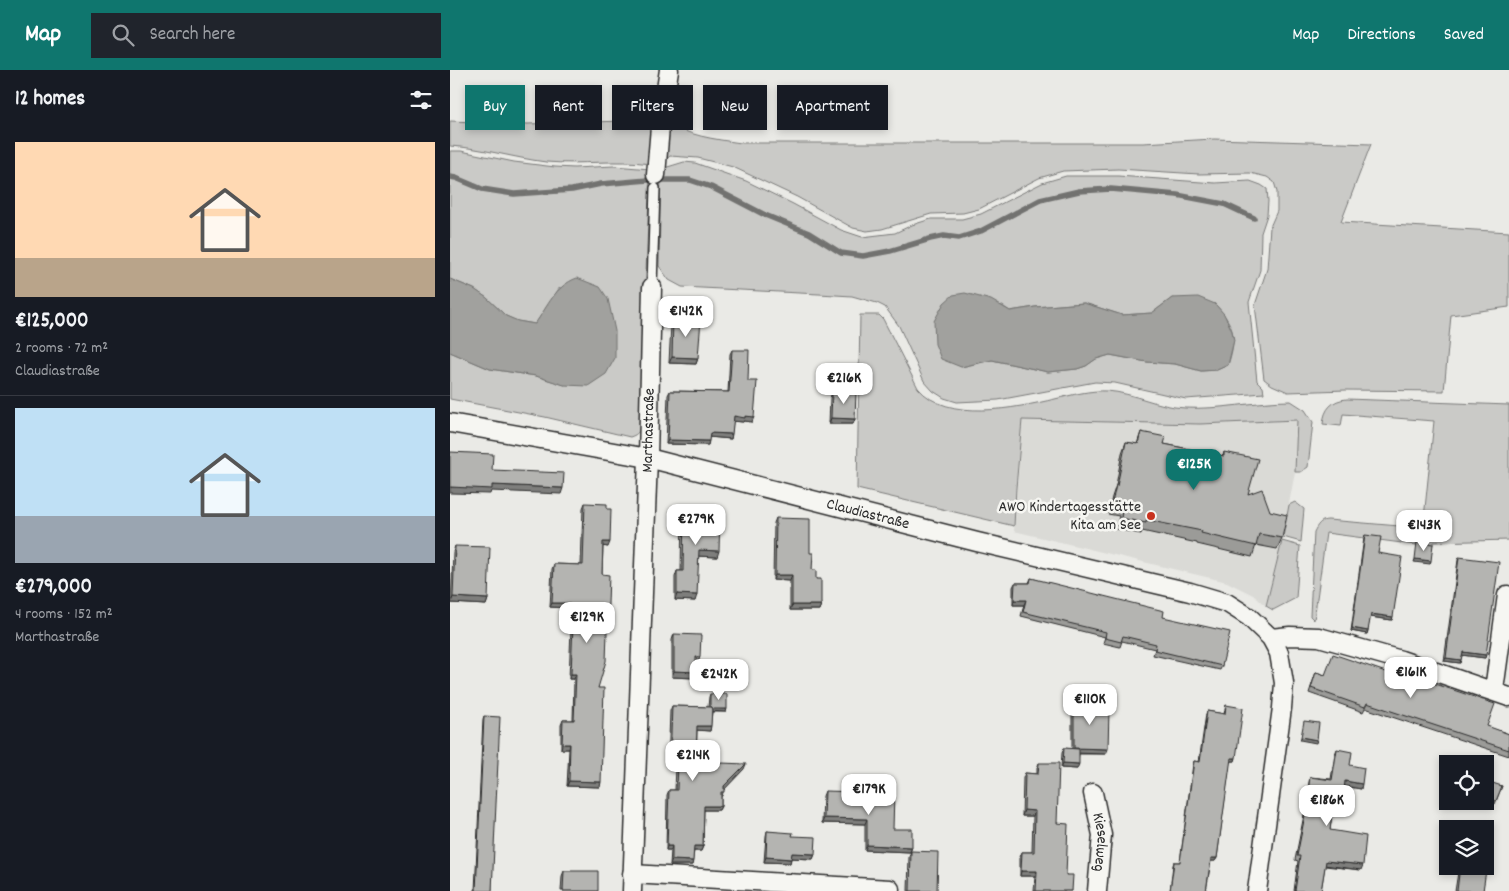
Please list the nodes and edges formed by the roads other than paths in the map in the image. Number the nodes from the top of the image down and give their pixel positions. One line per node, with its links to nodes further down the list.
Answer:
1 (668, 70): 2 (street)
2 (656, 182): 3 (lane)
3 (652, 287): 5 (street, Marthastraße)
4 (450, 423): 5 (street, Claudiastraße)
5 (648, 458): 7 (street, Claudiastraße); 10 (street, Marthastraße)
6 (1507, 595): 8 (street)
7 (1271, 638): 8 (street); 13 (street)
8 (1502, 694)
9 (1093, 793): 12 (street, Kieselweg)
10 (632, 883): 11 (street, Marthastraße)
11 (890, 889)
12 (1097, 891)
13 (1257, 891)

